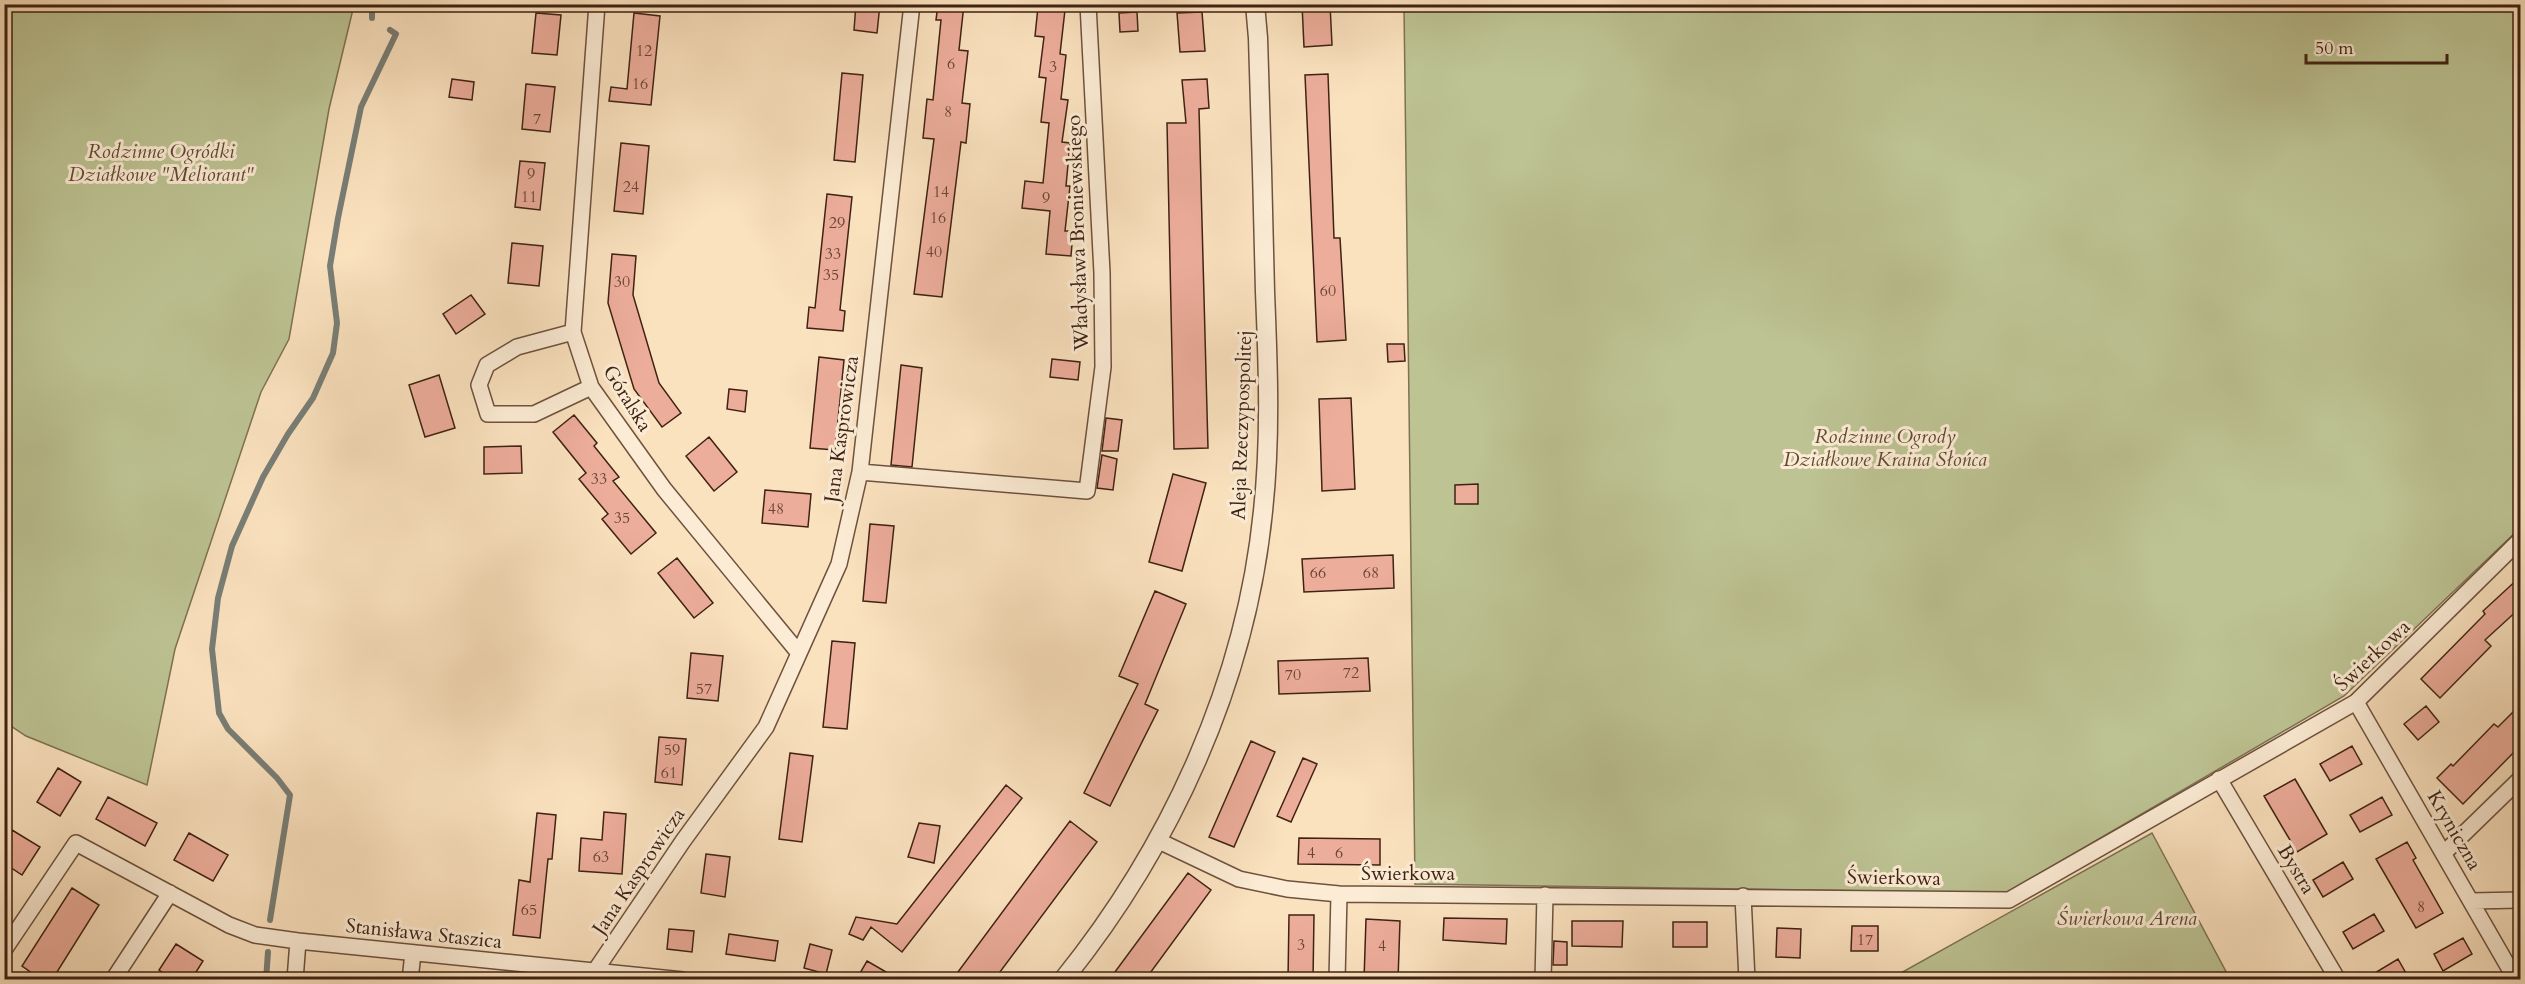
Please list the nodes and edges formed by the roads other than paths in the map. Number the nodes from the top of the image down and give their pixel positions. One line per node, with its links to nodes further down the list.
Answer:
1 (597, 4): 5 (street, Góralska)
2 (912, 4): 7 (street, Jana Kasprowicza)
3 (1088, 4): 7 (street, Władysława Broniewskiego)
4 (1255, 4): 13 (street, Aleja Rzeczypospolitej)
5 (573, 332): 6 (street, Góralska); 6 (street)
6 (591, 387): 9 (street, Góralska)
7 (860, 472): 9 (street, Jana Kasprowicza)
8 (2520, 540): 10 (street, Świerkowa)
9 (798, 652): 24 (street, Jana Kasprowicza)
10 (2356, 702): 11 (street, Świerkowa); 14 (street, Kryniczna)
11 (2220, 779): 18 (street, Świerkowa); 35 (street, Bystra)
12 (2520, 779): 14 (street)
13 (1159, 841): 16 (street, Świerkowa); 31 (street, Aleja Rzeczypospolitej)
14 (2444, 853): 20 (street, Kryniczna)
15 (170, 892): 21 (street, Stanisława Staszica); 22 (street, Stanisława Staszica); 27 (street)
16 (1339, 894): 17 (street, Świerkowa); 32 (street)
17 (1545, 895): 18 (street, Świerkowa); 33 (street)
18 (1743, 896): 34 (street)
19 (2520, 900): 20 (street)
20 (2471, 901): 36 (street, Kryniczna)
21 (298, 941): 23 (street, Stanisława Staszica); 28 (street)
22 (4, 950)
23 (413, 953): 25 (street, Stanisława Staszica); 29 (street)
24 (595, 971): 25 (street, Stanisława Staszica); 26 (street, Stanisława Staszica)
25 (567, 974)
26 (611, 976): 30 (street, Stanisława Staszica)
27 (113, 980)
28 (295, 980)
29 (410, 980)
30 (683, 980)
31 (1063, 980)
32 (1337, 980)
33 (1543, 980)
34 (1747, 980)
35 (2338, 980)
36 (2517, 980)

